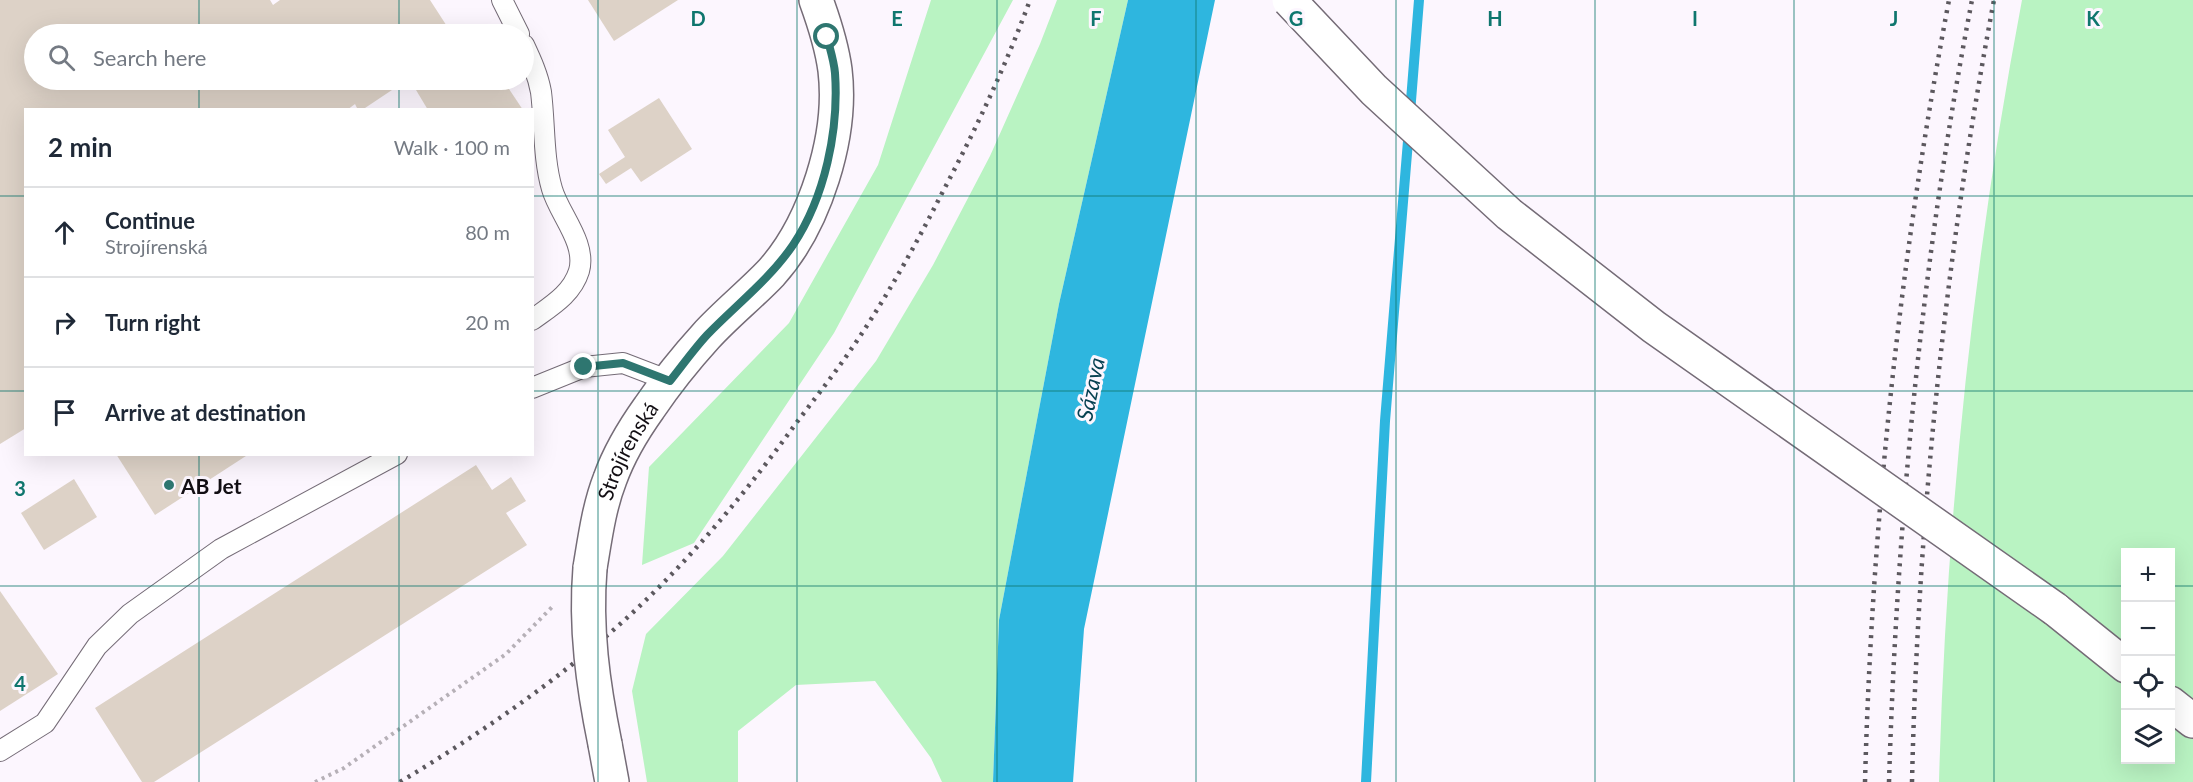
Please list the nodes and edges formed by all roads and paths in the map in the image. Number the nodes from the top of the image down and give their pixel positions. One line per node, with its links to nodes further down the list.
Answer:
1 (502, 0): 4 (lane)
2 (816, 0): 7 (main road, Strojírenská)
3 (1289, 0): 11 (main road, bridge)
4 (514, 24)
5 (534, 68): 6 (lane)
6 (534, 319)
7 (670, 381): 8 (lane); 10 (main road, Strojírenská)
8 (534, 387)
9 (393, 456): 14 (lane)
10 (590, 568): 15 (path); 16 (main road, Strojírenská, bridge)
11 (2121, 662)
12 (2175, 707): 13 (main road)
13 (2193, 721)
14 (0, 751)
15 (315, 782)
16 (612, 782)

